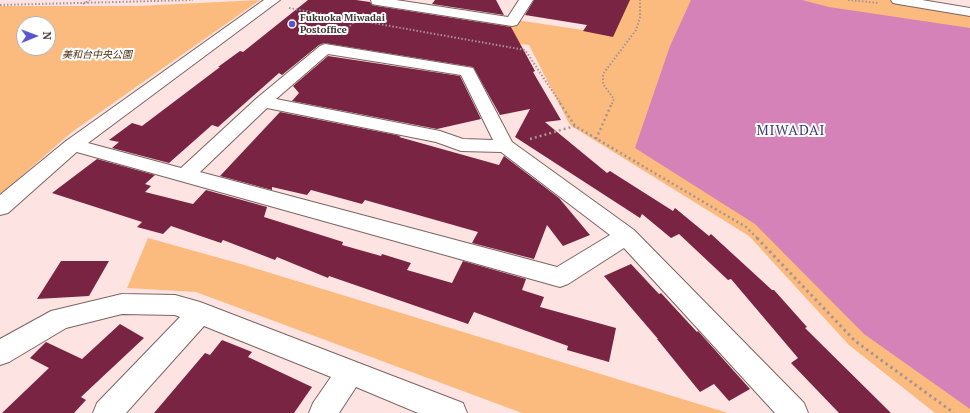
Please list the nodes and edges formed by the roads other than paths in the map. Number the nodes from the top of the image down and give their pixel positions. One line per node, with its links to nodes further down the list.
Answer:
1 (378, 0): 7 (street)
2 (467, 0): 7 (street)
3 (526, 0): 7 (street)
4 (899, 0): 6 (street)
5 (281, 4): 9 (street)
6 (970, 12)
7 (456, 13)
8 (263, 102): 10 (street); 10 (street); 11 (street)
9 (73, 145): 11 (street); 12 (street)
10 (505, 146): 13 (street)
11 (184, 176): 13 (street)
12 (0, 207)
13 (626, 236): 20 (street)
14 (200, 313): 15 (street); 16 (street); 17 (street)
15 (0, 352)
16 (350, 372): 18 (street); 19 (street)
17 (107, 413)
18 (323, 413)
19 (453, 413)
20 (794, 413)

